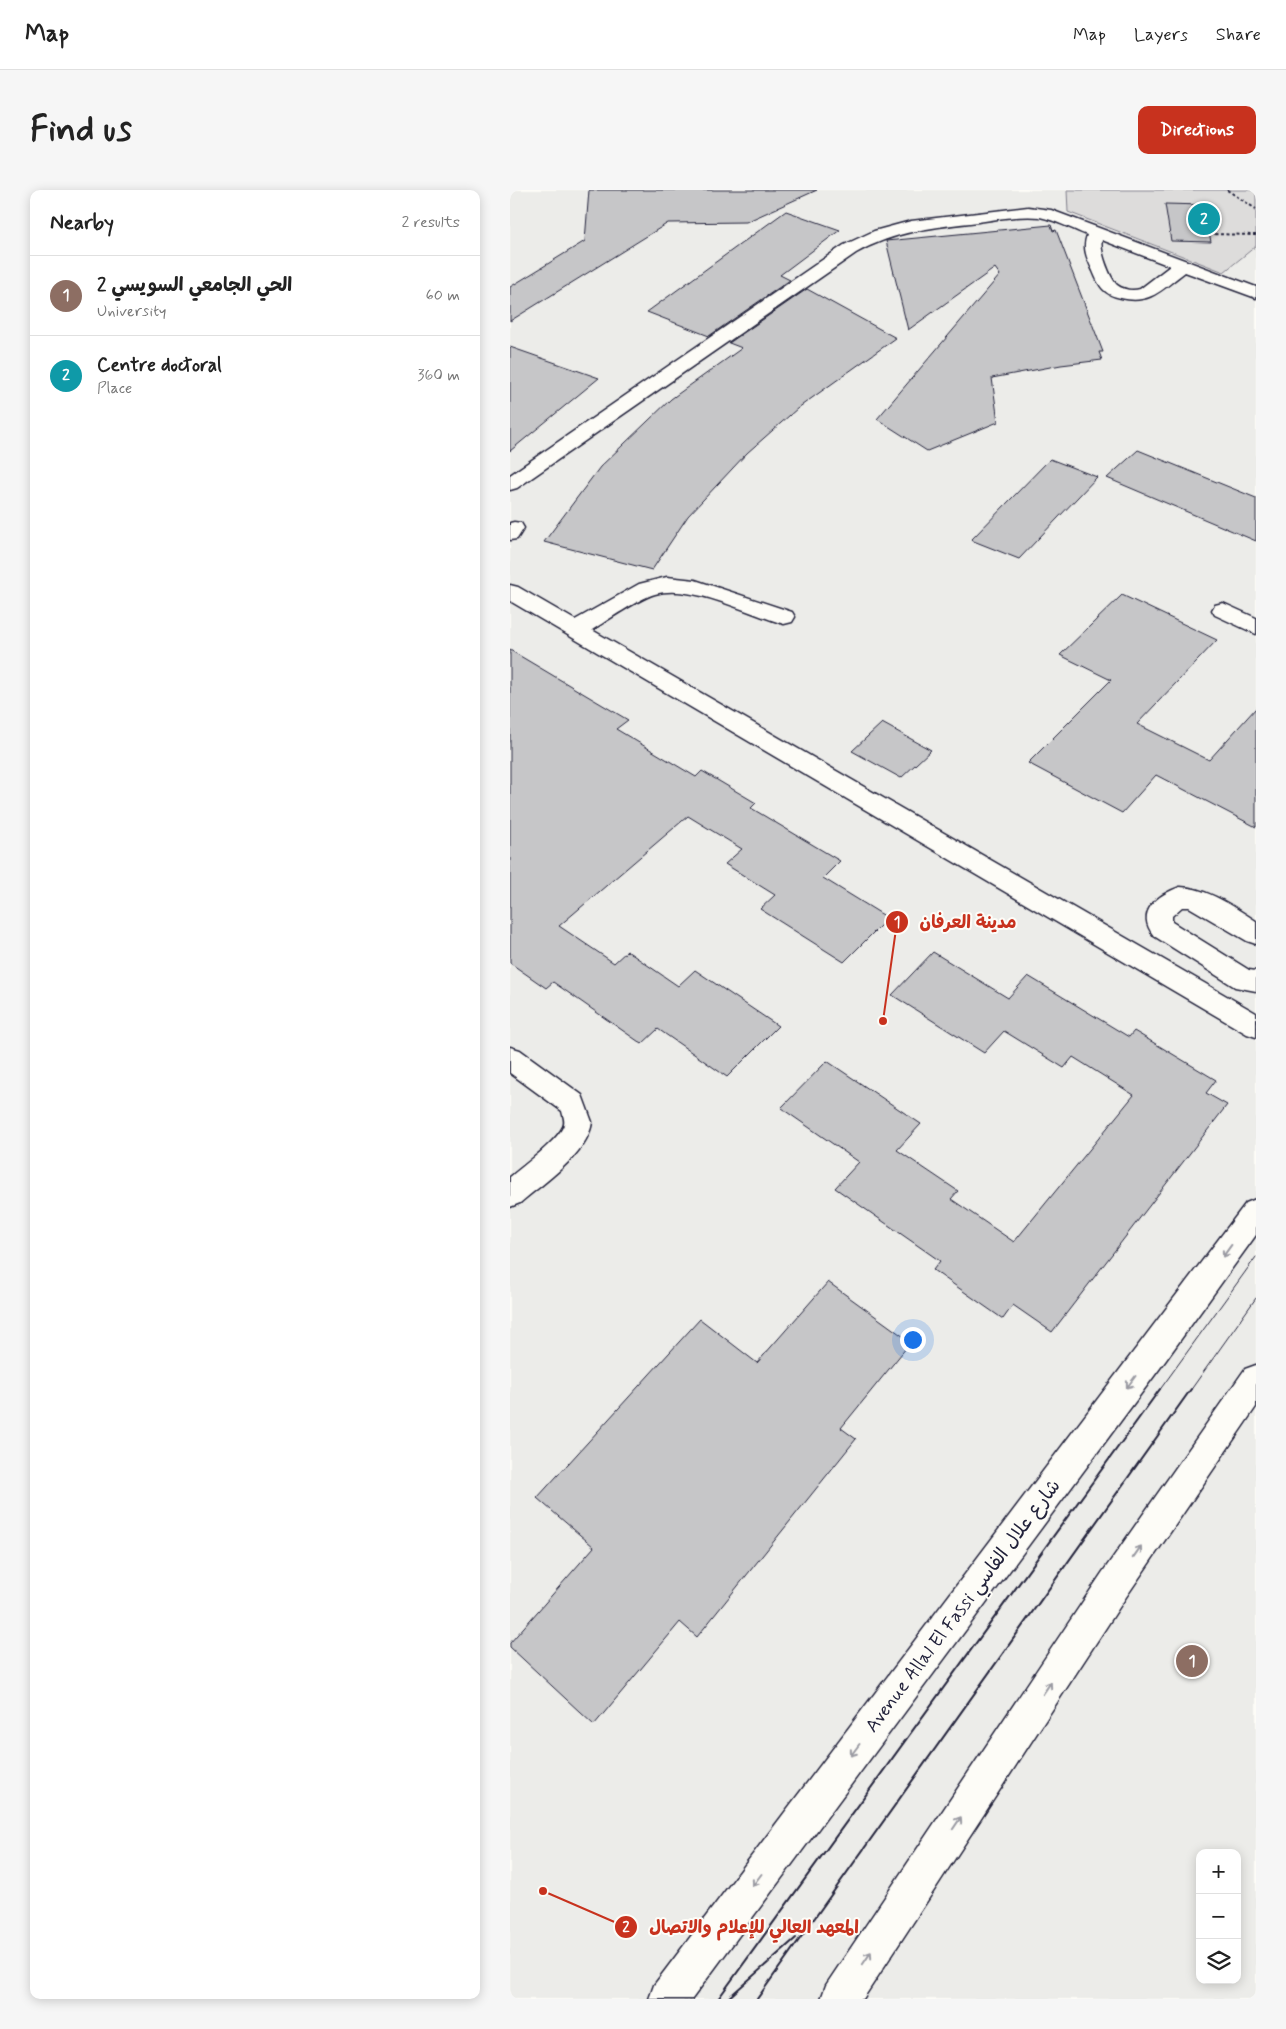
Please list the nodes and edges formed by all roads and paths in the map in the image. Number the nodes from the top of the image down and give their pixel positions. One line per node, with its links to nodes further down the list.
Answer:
1 (1227, 190): 2 (path)
2 (1256, 209)
3 (1240, 229): 6 (path)
4 (1096, 232): 8 (street); 8 (street); 10 (street)
5 (1209, 234): 6 (path)
6 (1242, 235): 7 (path)
7 (1256, 235)
8 (1182, 266): 9 (street)
9 (1256, 293)
10 (510, 484)
11 (510, 592): 15 (street)
12 (1223, 610): 14 (street)
13 (784, 617): 15 (street)
14 (1256, 627)
15 (575, 630): 18 (street)
16 (1256, 934): 17 (street)
17 (1256, 981)
18 (1256, 1026)
19 (510, 1058): 20 (street)
20 (515, 1182)
21 (1256, 1212): 23 (street, Avenue Allal El Fassi شارع علال الفاسي, one-way to 23)
22 (1256, 1380): 24 (street, one-way to 22)
23 (668, 1999)
24 (840, 1999)

